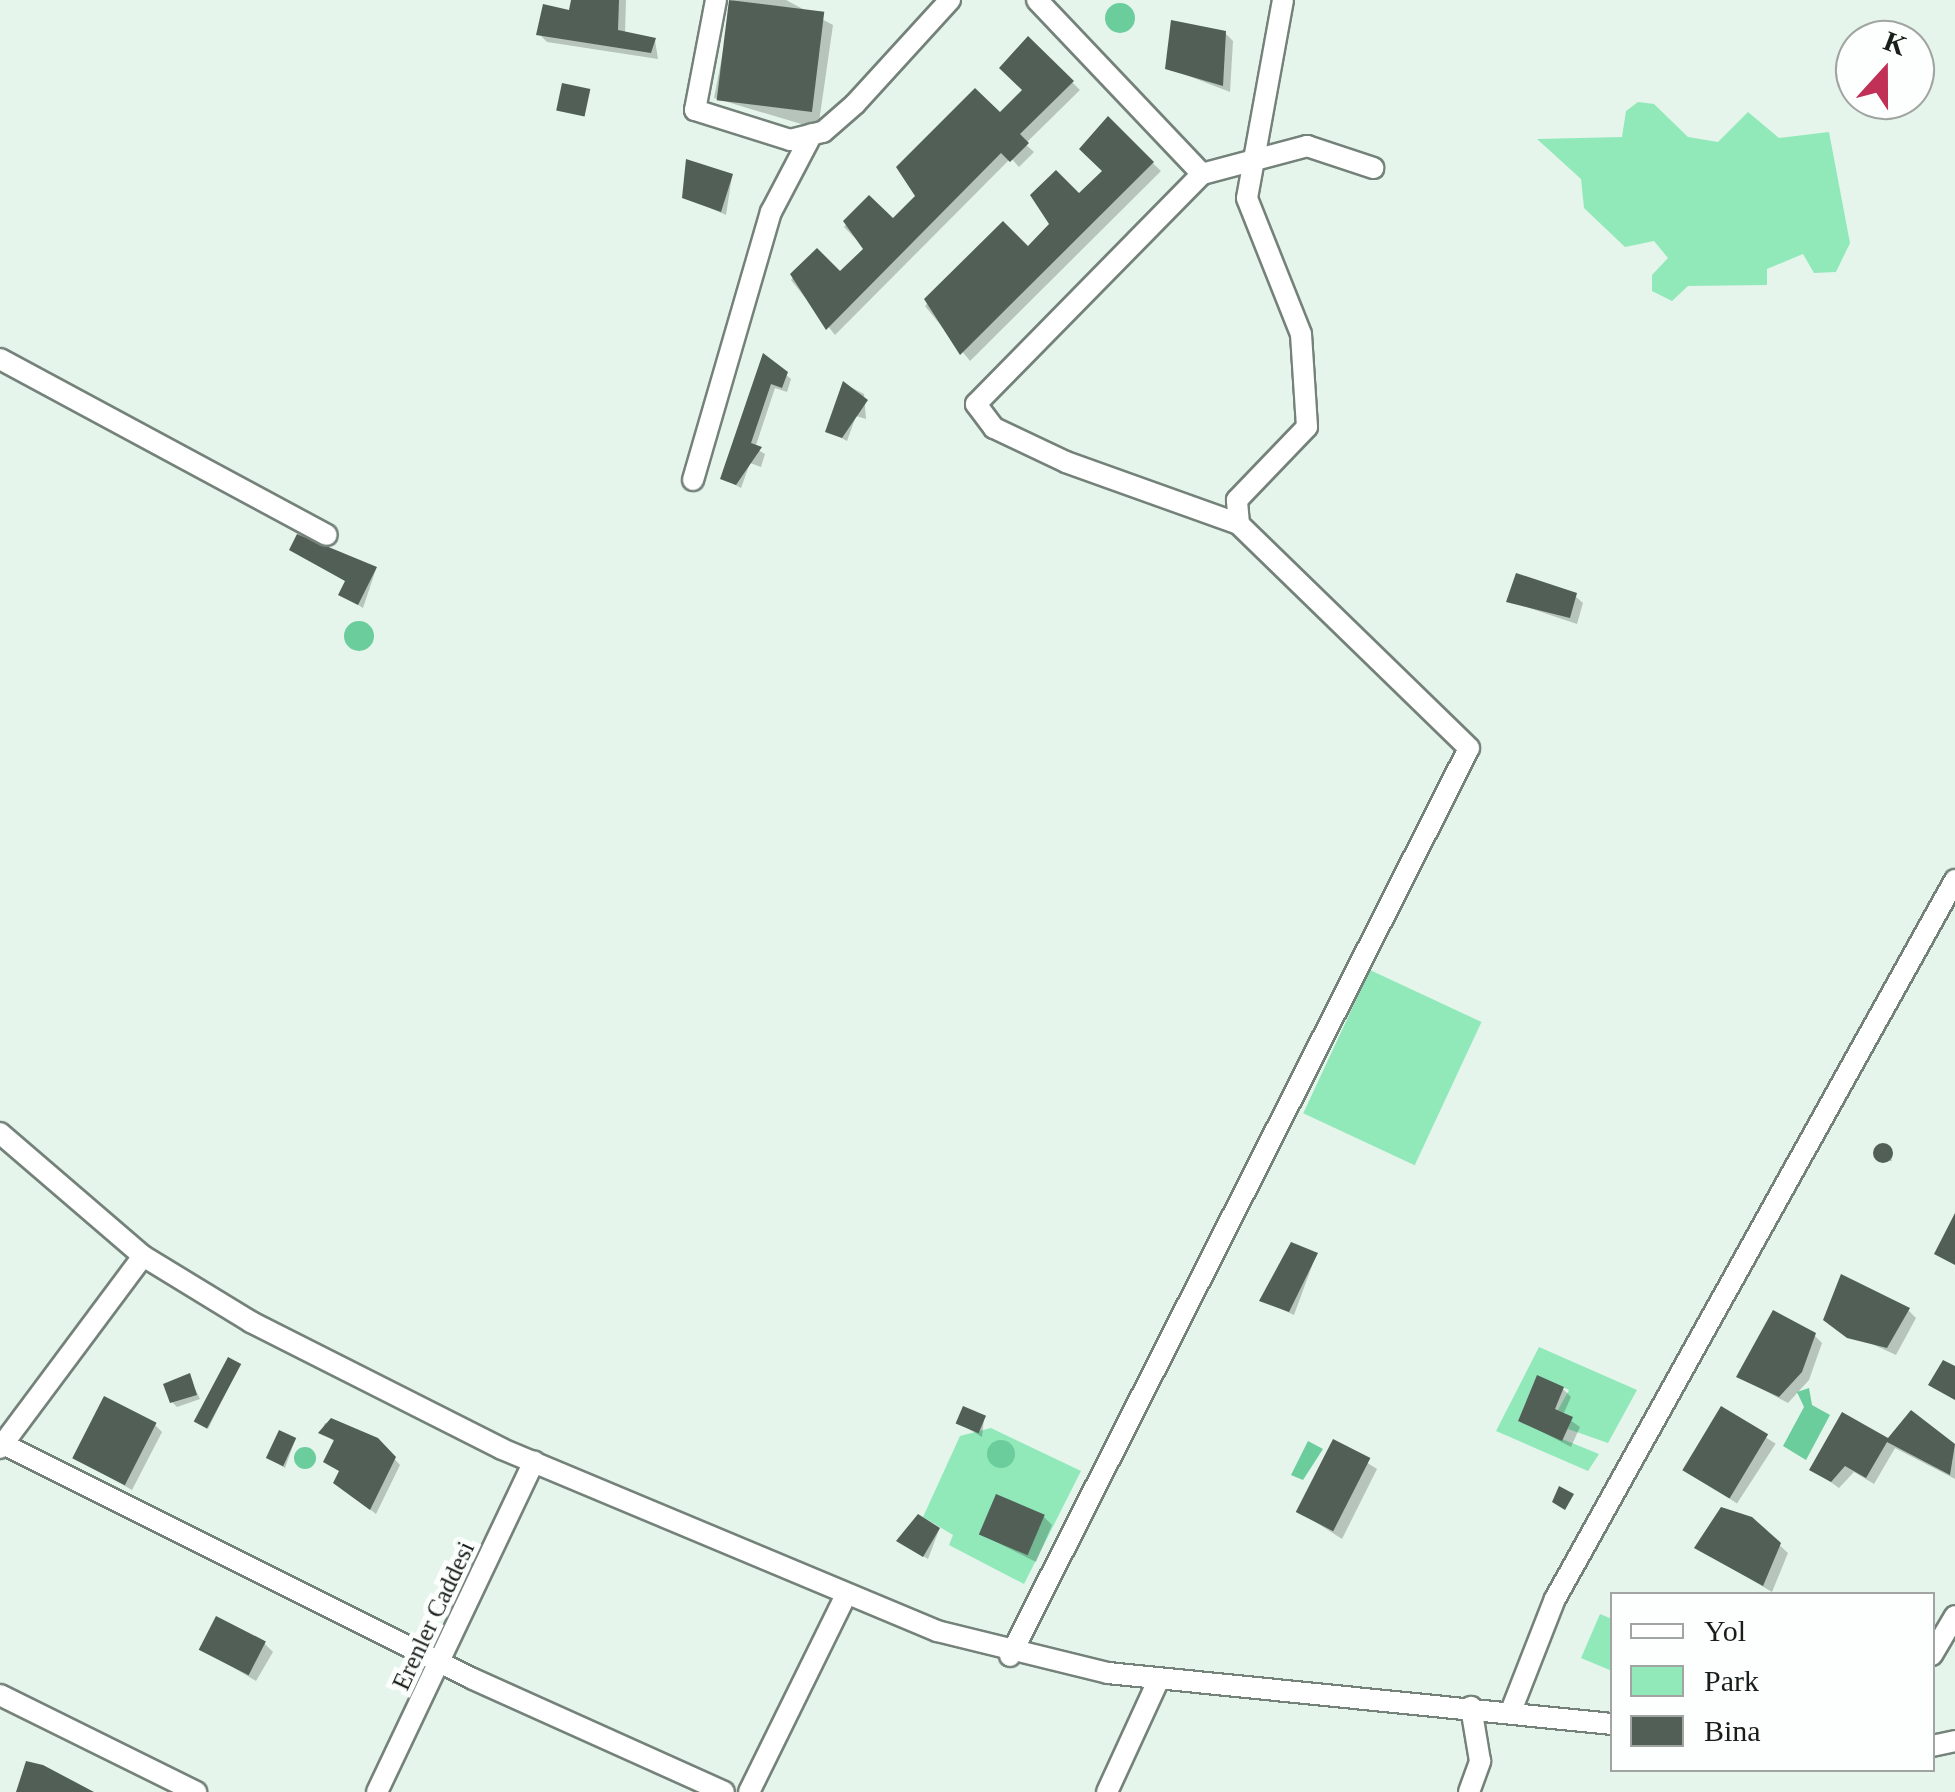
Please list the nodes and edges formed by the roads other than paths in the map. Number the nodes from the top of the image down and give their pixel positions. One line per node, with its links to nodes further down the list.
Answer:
1 (716, 0): 5 (street)
2 (950, 0): 5 (street)
3 (1037, 0): 8 (street)
4 (1283, 0): 6 (street)
5 (812, 134): 10 (street)
6 (1256, 158): 7 (street); 8 (street); 11 (street)
7 (1373, 168)
8 (1202, 174): 11 (street)
9 (0, 359): 12 (street)
10 (693, 480)
11 (1239, 524): 21 (street)
12 (328, 536)
13 (1955, 880): 26 (street)
14 (0, 1133): 15 (street)
15 (143, 1256): 16 (street); 17 (street)
16 (2, 1446): 22 (street)
17 (534, 1461): 18 (street); 22 (street, Erenler Caddesi)
18 (846, 1595): 21 (street); 31 (street)
19 (1955, 1616): 20 (street)
20 (1935, 1650)
21 (1010, 1656): 23 (street)
22 (442, 1658): 29 (street, Erenler Caddesi); 30 (street)
23 (1159, 1679): 25 (street); 32 (street)
24 (0, 1695): 28 (street)
25 (1472, 1707): 26 (street); 33 (street)
26 (1511, 1711): 27 (street)
27 (1610, 1724)
28 (196, 1792)
29 (377, 1792)
30 (724, 1792)
31 (749, 1792)
32 (1107, 1792)
33 (1469, 1792)

